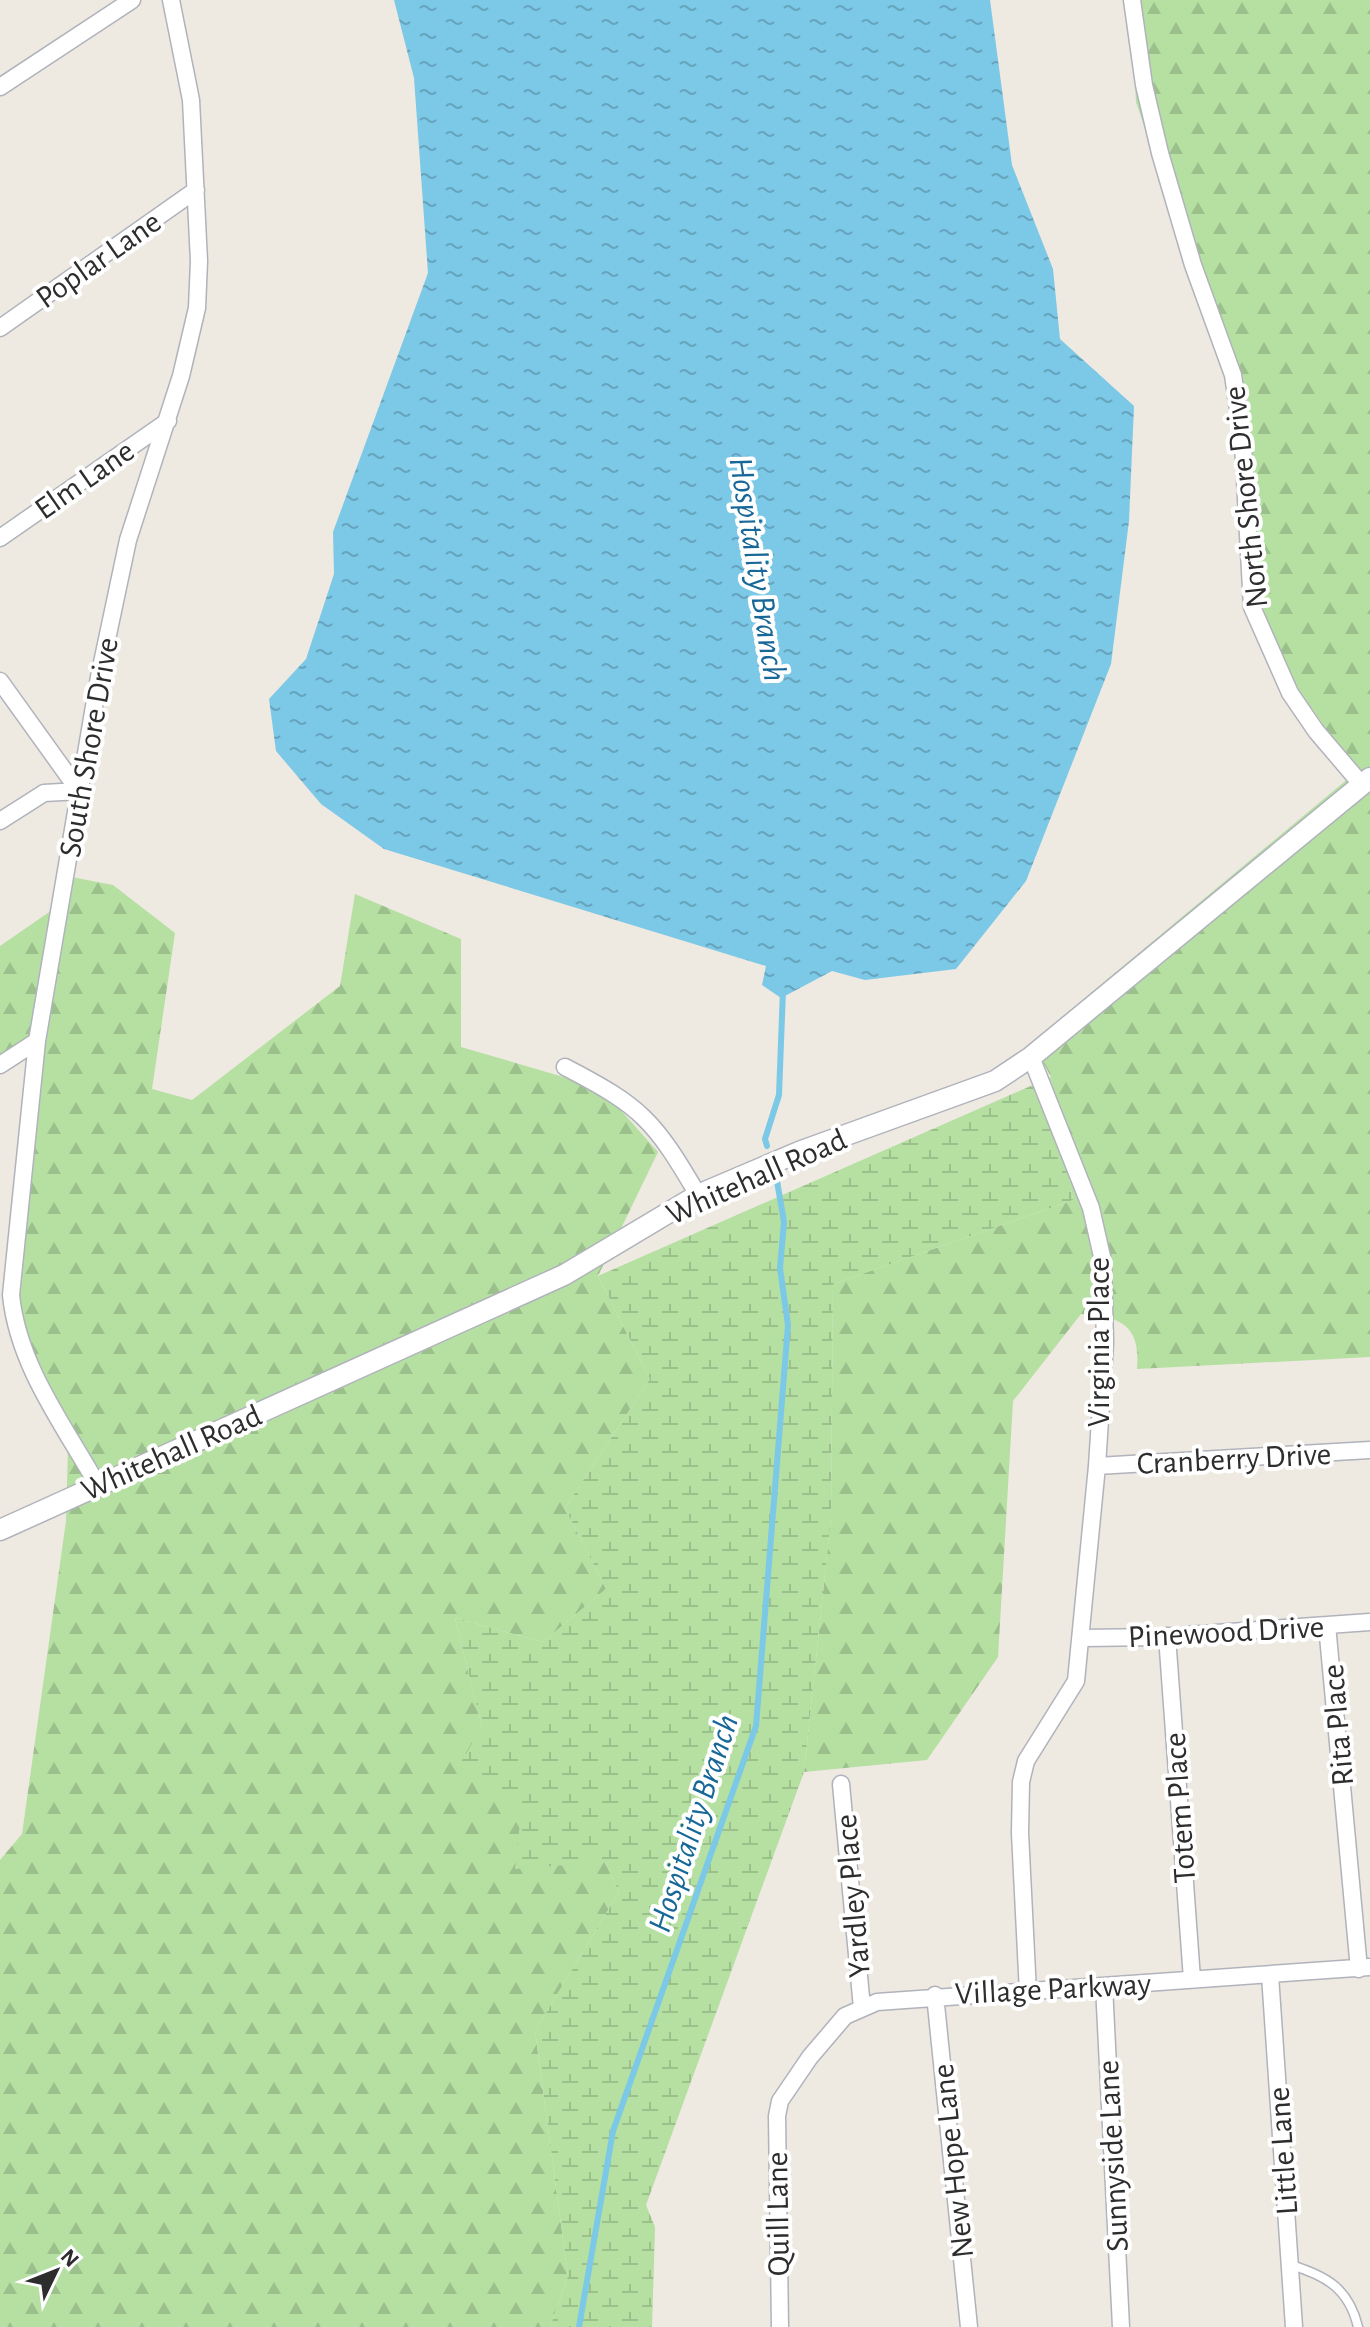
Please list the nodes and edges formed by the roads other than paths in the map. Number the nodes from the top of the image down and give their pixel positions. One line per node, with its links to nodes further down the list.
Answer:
1 (132, 0): 4 (street)
2 (171, 0): 5 (street, South Shore Drive)
3 (1132, 0): 10 (street, North Shore Drive)
4 (0, 87)
5 (196, 190): 6 (street, Poplar Lane); 7 (street, South Shore Drive)
6 (0, 328)
7 (168, 421): 8 (street, Elm Lane); 11 (street, South Shore Drive)
8 (0, 538)
9 (0, 681): 11 (street)
10 (1366, 781): 14 (street, Whitehall Road)
11 (79, 791): 12 (street); 13 (street, South Shore Drive)
12 (0, 821)
13 (37, 1041): 15 (street); 20 (street, South Shore Drive)
14 (1031, 1057): 17 (street, Whitehall Road); 19 (street, Virginia Place)
15 (0, 1065)
16 (565, 1067): 17 (street)
17 (698, 1195): 20 (street, Whitehall Road)
18 (1370, 1450): 19 (street, Cranberry Drive)
19 (1097, 1466): 25 (street, Virginia Place)
20 (97, 1484): 21 (street, Whitehall Road)
21 (0, 1530)
22 (1370, 1622): 23 (street, Pinewood Drive)
23 (1327, 1625): 24 (street, Pinewood Drive); 27 (street, Rita Place)
24 (1167, 1636): 25 (street, Pinewood Drive); 29 (street, Totem Place)
25 (1082, 1638): 31 (street, Virginia Place)
26 (841, 1784): 33 (street, Yardley Place)
27 (1365, 1968): 28 (street, Village Parkway)
28 (1270, 1975): 29 (street, Village Parkway); 35 (street, Little Lane)
29 (1192, 1979): 30 (street, Village Parkway)
30 (1104, 1986): 31 (street, Village Parkway); 38 (street, Sunnyside Lane)
31 (1028, 1993): 32 (street, Village Parkway)
32 (935, 1995): 33 (street, Village Parkway); 37 (street, New Hope Lane)
33 (862, 2008): 34 (street, Village Parkway)
34 (780, 2101): 36 (street, Quill Lane)
35 (1290, 2265): 39 (street, Little Lane); 40 (lane)
36 (780, 2327)
37 (969, 2327)
38 (1121, 2327)
39 (1294, 2327)
40 (1358, 2327)

